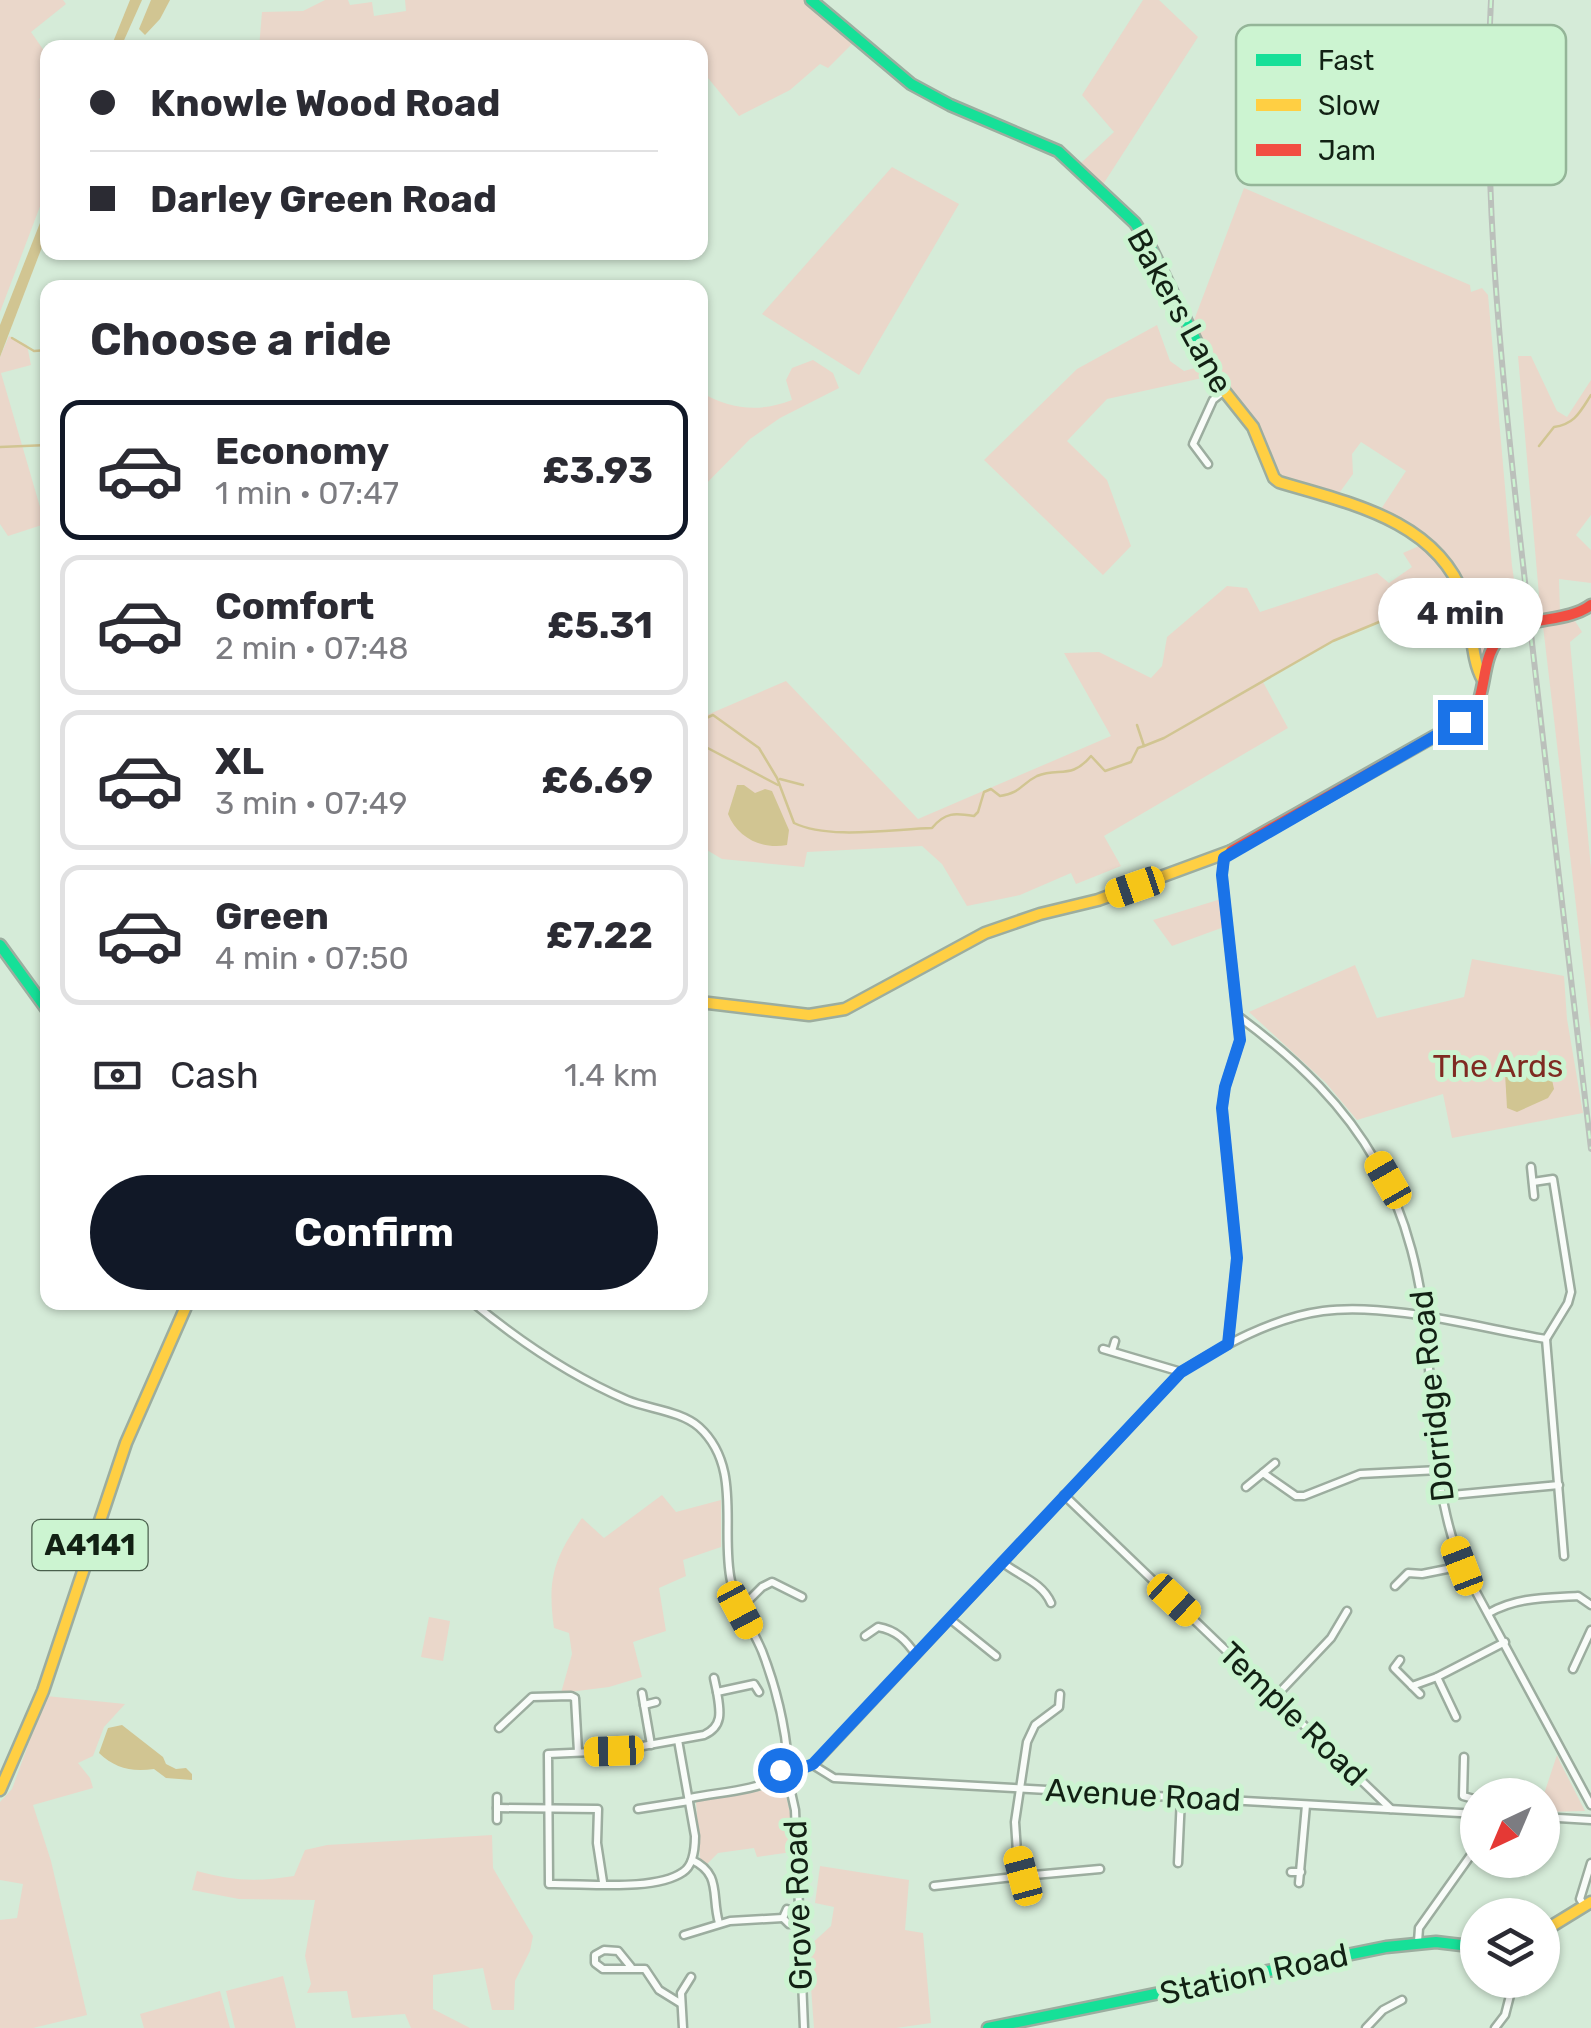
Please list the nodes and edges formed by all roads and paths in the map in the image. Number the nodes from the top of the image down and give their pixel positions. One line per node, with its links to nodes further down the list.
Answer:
1 (812, 0): 2 (street, Bakers Lane)
2 (1222, 392): 3 (street); 4 (street, Bakers Lane)
3 (1208, 464)
4 (1466, 605): 6 (street); 7 (street, Bakers Lane)
5 (1591, 605): 6 (street)
6 (1510, 630): 7 (street)
7 (1483, 680): 8 (street)
8 (1226, 854): 9 (street); 10 (street)
9 (1209, 861): 10 (street); 13 (street)
10 (1222, 875): 14 (street)
11 (0, 946): 12 (street)
12 (40, 1000)
13 (708, 1003)
14 (1238, 1016): 20 (street, Dorridge Road); 23 (street)
15 (1531, 1167): 16 (street)
16 (1533, 1182): 17 (street); 21 (street)
17 (1534, 1196)
18 (184, 1310): 78 (street, A4141)
19 (483, 1310): 43 (street)
20 (1424, 1318): 21 (street); 23 (street); 28 (street, Dorridge Road)
21 (1546, 1338): 30 (street)
22 (1116, 1341): 25 (street)
23 (1228, 1344): 26 (street)
24 (1102, 1348): 25 (street)
25 (1112, 1351): 26 (street)
26 (1181, 1372): 32 (street)
27 (1275, 1463): 29 (street)
28 (1439, 1470): 29 (street); 33 (street, Dorridge Road)
29 (1263, 1474): 31 (street)
30 (1559, 1485): 33 (street); 34 (street)
31 (1246, 1487)
32 (1064, 1495): 35 (street); 62 (street, Temple Road)
33 (1441, 1496): 36 (street, Dorridge Road)
34 (1564, 1556)
35 (1002, 1562): 41 (street); 46 (street)
36 (1462, 1566): 38 (street); 45 (street, Dorridge Road)
37 (1392, 1570): 38 (street)
38 (1401, 1578): 39 (street)
39 (1394, 1586)
40 (802, 1597): 43 (street)
41 (1051, 1603)
42 (1591, 1605): 45 (street)
43 (740, 1610): 71 (street)
44 (1347, 1611): 62 (street)
45 (1489, 1613): 49 (street, Dorridge Road)
46 (950, 1619): 50 (street); 51 (street)
47 (1591, 1630): 53 (street)
48 (866, 1636): 50 (street)
49 (1505, 1642): 54 (street); 83 (street, Dorridge Road)
50 (916, 1655): 72 (street)
51 (996, 1656)
52 (1400, 1660): 57 (street)
53 (1573, 1668)
54 (1437, 1677): 57 (street); 65 (street)
55 (714, 1678): 58 (street)
56 (756, 1685): 58 (street)
57 (1412, 1686): 61 (street)
58 (717, 1692): 67 (street)
59 (642, 1693): 64 (street)
60 (1060, 1694): 77 (street)
61 (1420, 1694)
62 (1276, 1696): 86 (street, Temple Road)
63 (656, 1702): 64 (street)
64 (644, 1705): 68 (street)
65 (1456, 1717)
66 (500, 1728): 69 (street)
67 (678, 1740): 68 (street); 81 (street)
68 (651, 1745): 69 (street)
69 (578, 1752): 85 (street)
70 (1464, 1758): 75 (street)
71 (788, 1762): 73 (street); 74 (street)
72 (813, 1764): 73 (street); 77 (street, Avenue Road)
73 (798, 1770): 76 (street)
74 (780, 1777): 76 (street); 81 (street)
75 (1463, 1778)
76 (790, 1783): 116 (street, Grove Road)
77 (1020, 1788): 79 (street, Avenue Road); 99 (street)
78 (0, 1790)
79 (1180, 1797): 82 (street, Avenue Road); 93 (street)
80 (497, 1798): 84 (street)
81 (689, 1800): 87 (street); 92 (street)
82 (1306, 1805): 86 (street, Avenue Road); 98 (street)
83 (1591, 1805)
84 (497, 1808): 85 (street); 90 (street)
85 (549, 1809): 100 (street); 100 (street)
86 (1390, 1809): 88 (street, Avenue Road)
87 (638, 1810)
88 (1460, 1813)
89 (1560, 1818): 91 (street)
90 (498, 1820)
91 (1591, 1820)
92 (692, 1860): 100 (street); 106 (street)
93 (1178, 1863)
94 (1591, 1863): 103 (street)
95 (1100, 1869): 99 (street)
96 (1460, 1870): 108 (street)
97 (1291, 1872): 98 (street)
98 (1301, 1872): 101 (street)
99 (1023, 1876): 102 (street)
100 (603, 1882)
101 (1298, 1883)
102 (934, 1886)
103 (1588, 1904): 105 (street)
104 (787, 1909): 106 (street)
105 (1560, 1922)
106 (719, 1923): 107 (street)
107 (684, 1935)
108 (1418, 1942): 109 (street, Station Road); 117 (street, Station Road)
109 (1460, 1943)
110 (631, 1967): 110 (street); 114 (street)
111 (691, 1977): 114 (street)
112 (1509, 1998): 119 (street)
113 (1402, 2000): 118 (street)
114 (680, 2003): 115 (street)
115 (683, 2028)
116 (804, 2028)
117 (988, 2028)
118 (1366, 2028)
119 (1494, 2028)

